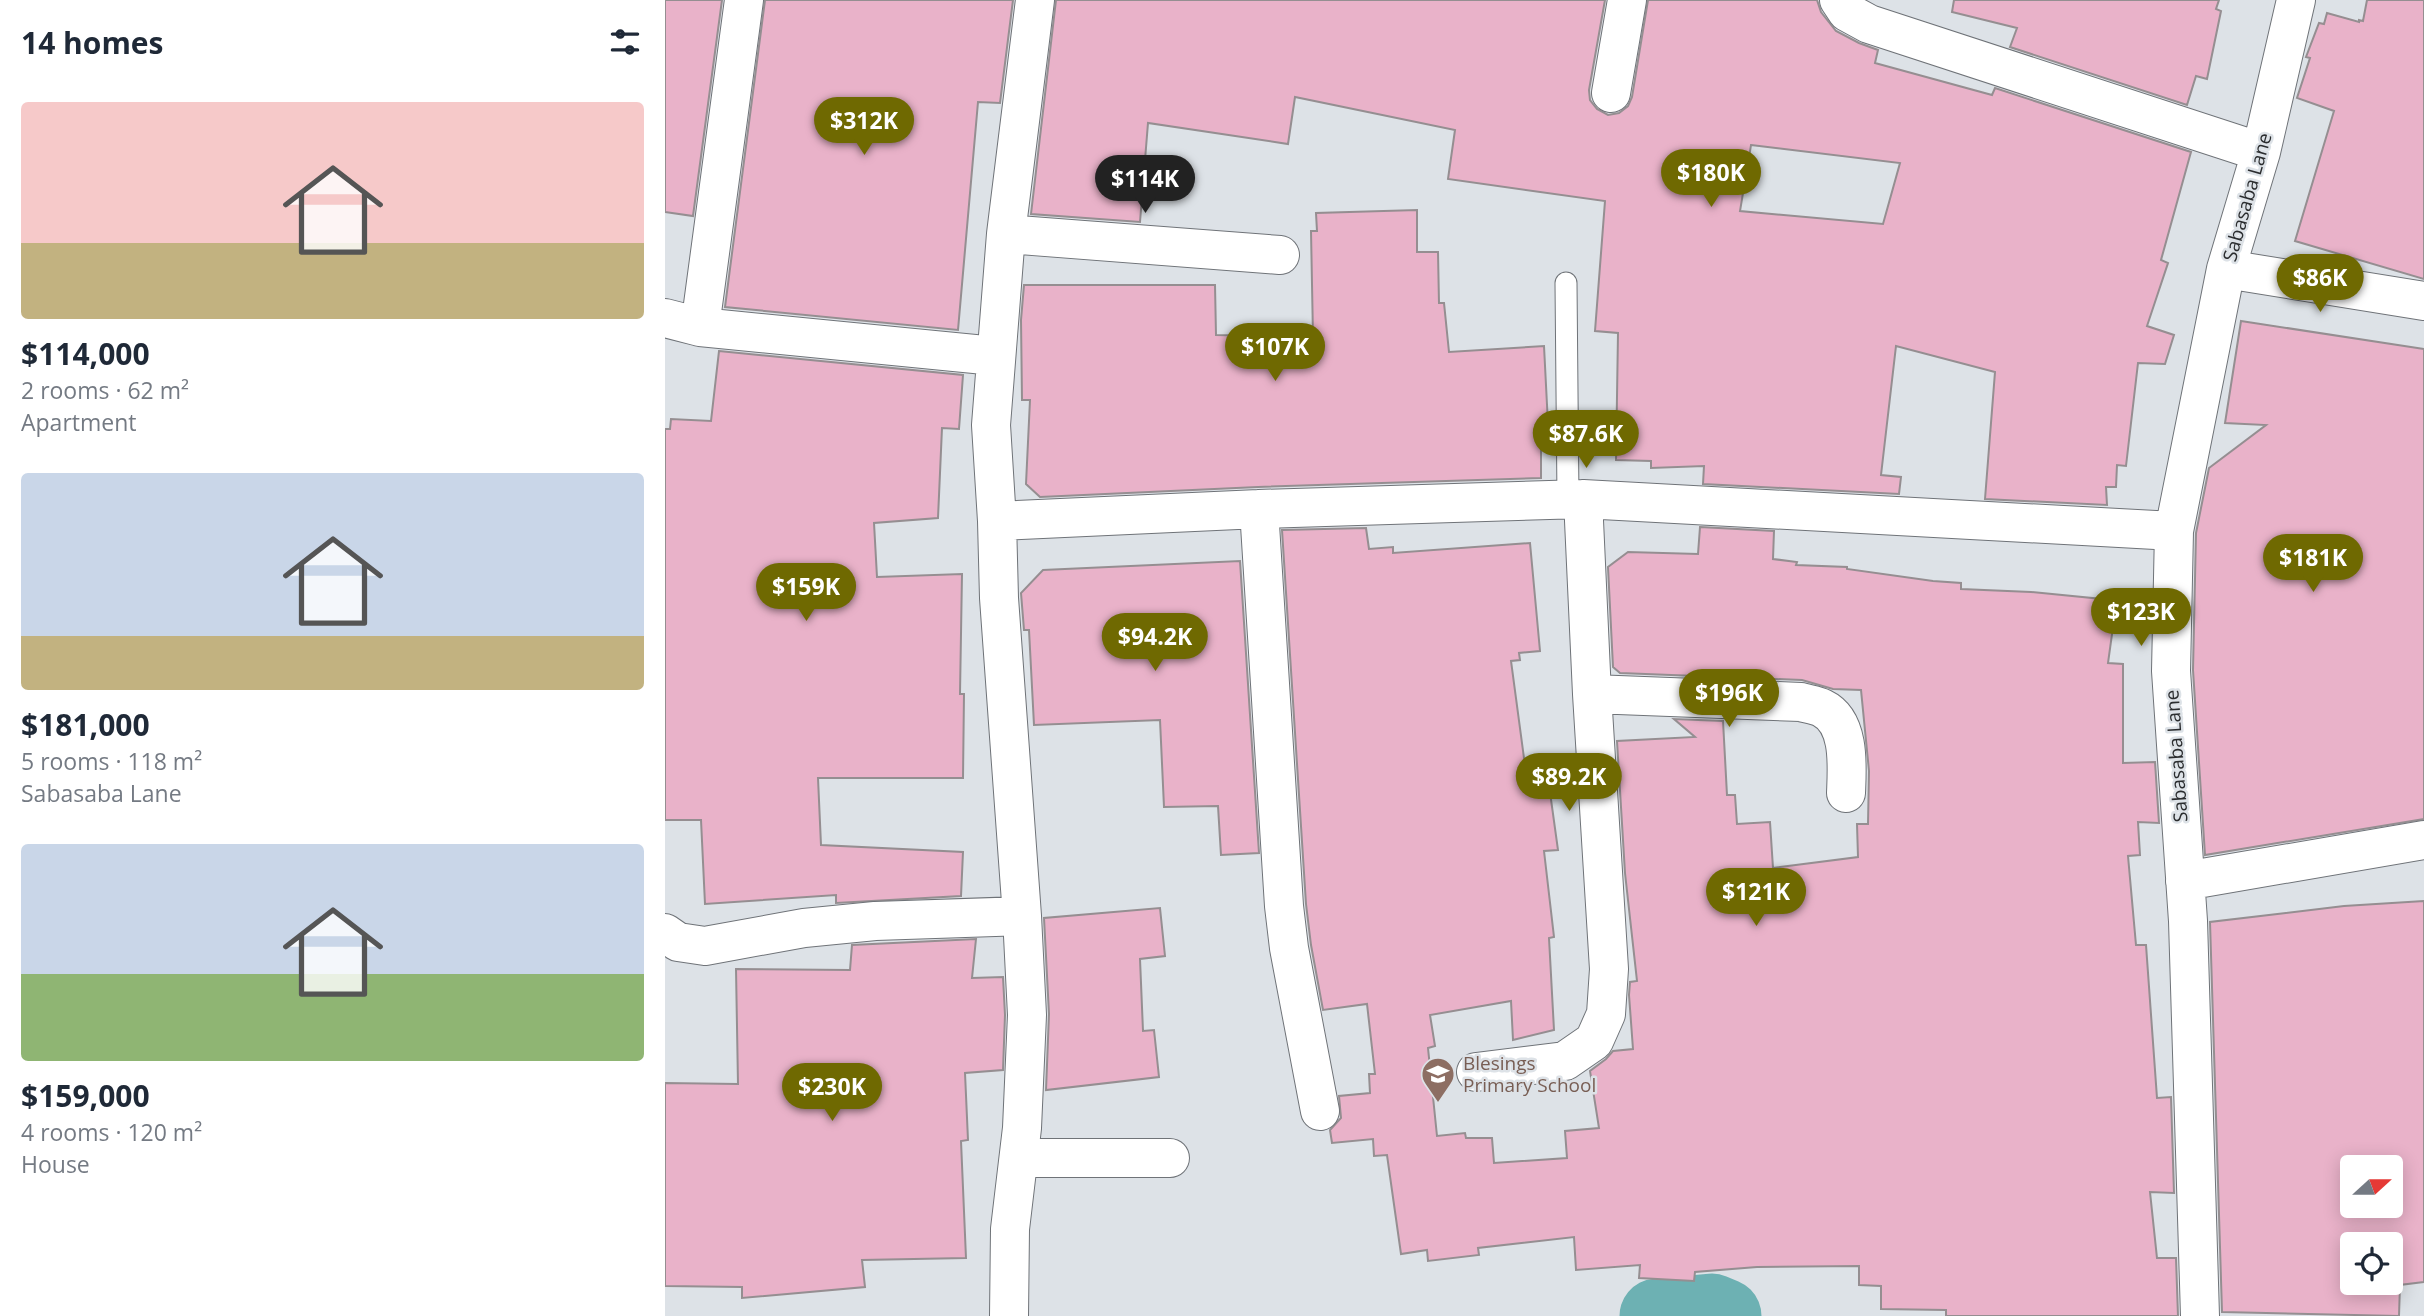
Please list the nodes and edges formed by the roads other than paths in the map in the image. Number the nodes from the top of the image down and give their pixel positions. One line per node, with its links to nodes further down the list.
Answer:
1 (744, 0): 13 (street)
2 (1035, 0): 8 (street)
3 (1627, 0): 6 (street)
4 (1839, 0): 7 (street)
5 (2296, 0): 7 (street, Sabasaba Lane)
6 (1611, 93)
7 (2261, 152): 10 (street, Sabasaba Lane)
8 (1006, 234): 9 (street); 14 (street)
9 (1280, 256)
10 (2226, 269): 12 (street); 18 (street, Sabasaba Lane)
11 (1566, 283): 15 (lane)
12 (2424, 301)
13 (682, 322): 14 (street)
14 (995, 356): 17 (street)
15 (1576, 500): 16 (street); 18 (street); 19 (street)
16 (1259, 509): 17 (street); 26 (street)
17 (997, 521): 23 (street)
18 (2174, 531): 22 (street, Sabasaba Lane)
19 (1592, 694): 20 (street); 25 (street)
20 (1846, 793)
21 (2424, 840): 22 (street)
22 (2185, 881): 30 (street, Sabasaba Lane)
23 (1022, 916): 24 (street); 27 (street)
24 (665, 933)
25 (1476, 1072)
26 (1320, 1111)
27 (1019, 1158): 28 (street); 29 (street)
28 (1170, 1158)
29 (1009, 1316)
30 (2200, 1316)

